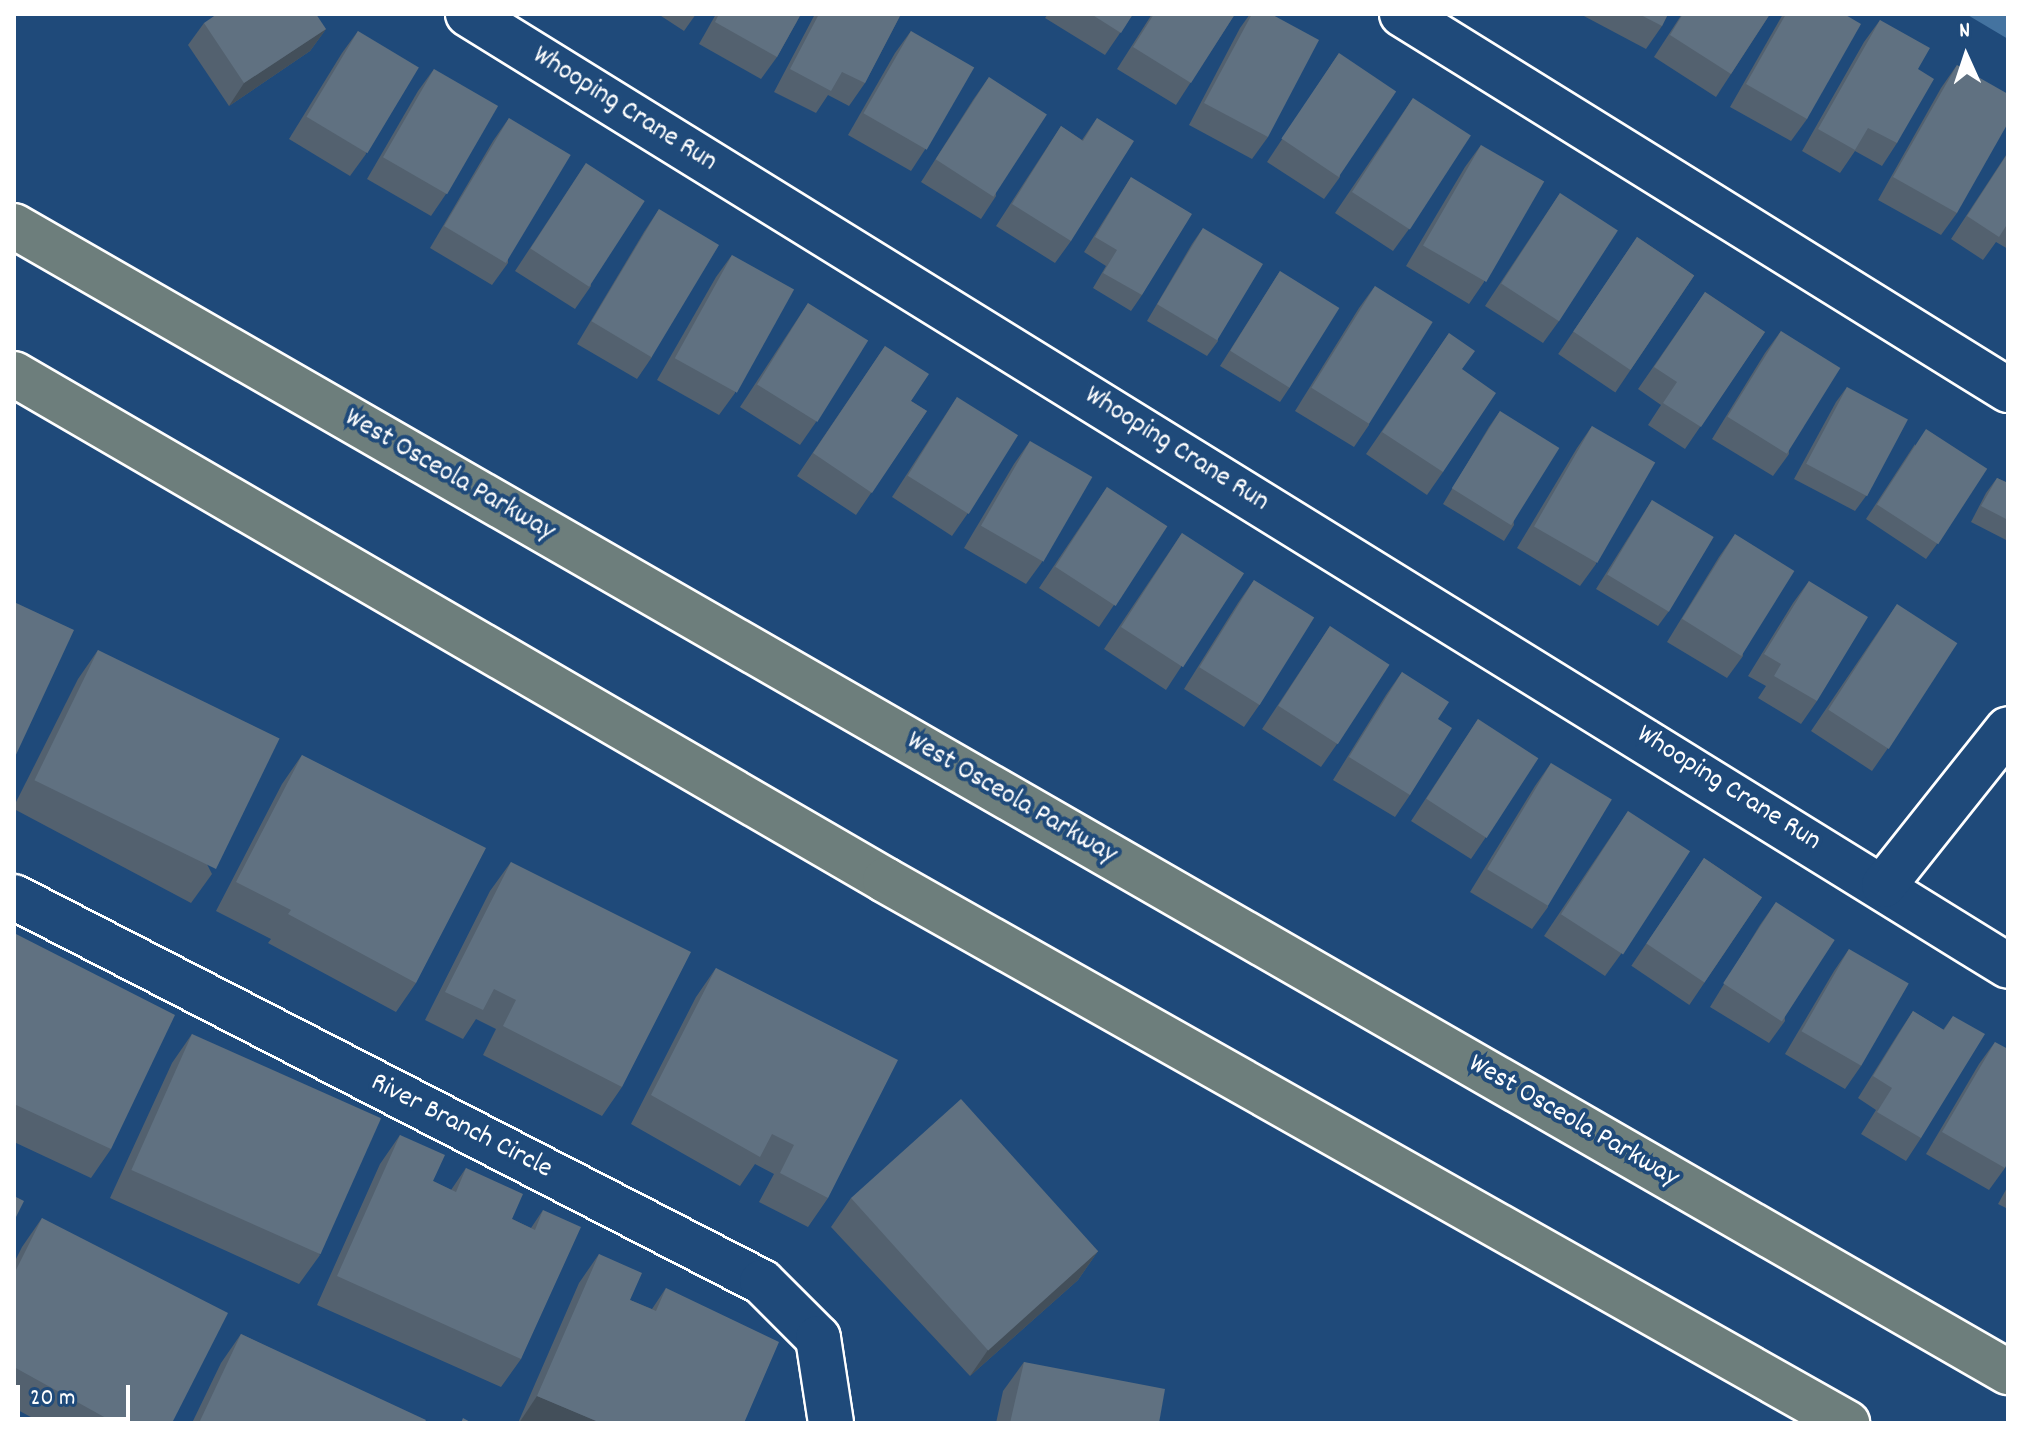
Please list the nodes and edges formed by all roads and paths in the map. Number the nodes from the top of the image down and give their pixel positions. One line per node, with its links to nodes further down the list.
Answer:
1 (468, 14): 7 (street, Whooping Crane Run)
2 (1402, 14): 5 (street)
3 (14, 226): 10 (main road, West Osceola Parkway)
4 (14, 374): 12 (main road)
5 (2008, 390)
6 (2008, 729): 7 (street)
7 (1884, 885): 9 (street, Whooping Crane Run)
8 (14, 897): 11 (street, River Branch Circle)
9 (2008, 966)
10 (2008, 1372)
11 (831, 1423)
12 (1847, 1423)

